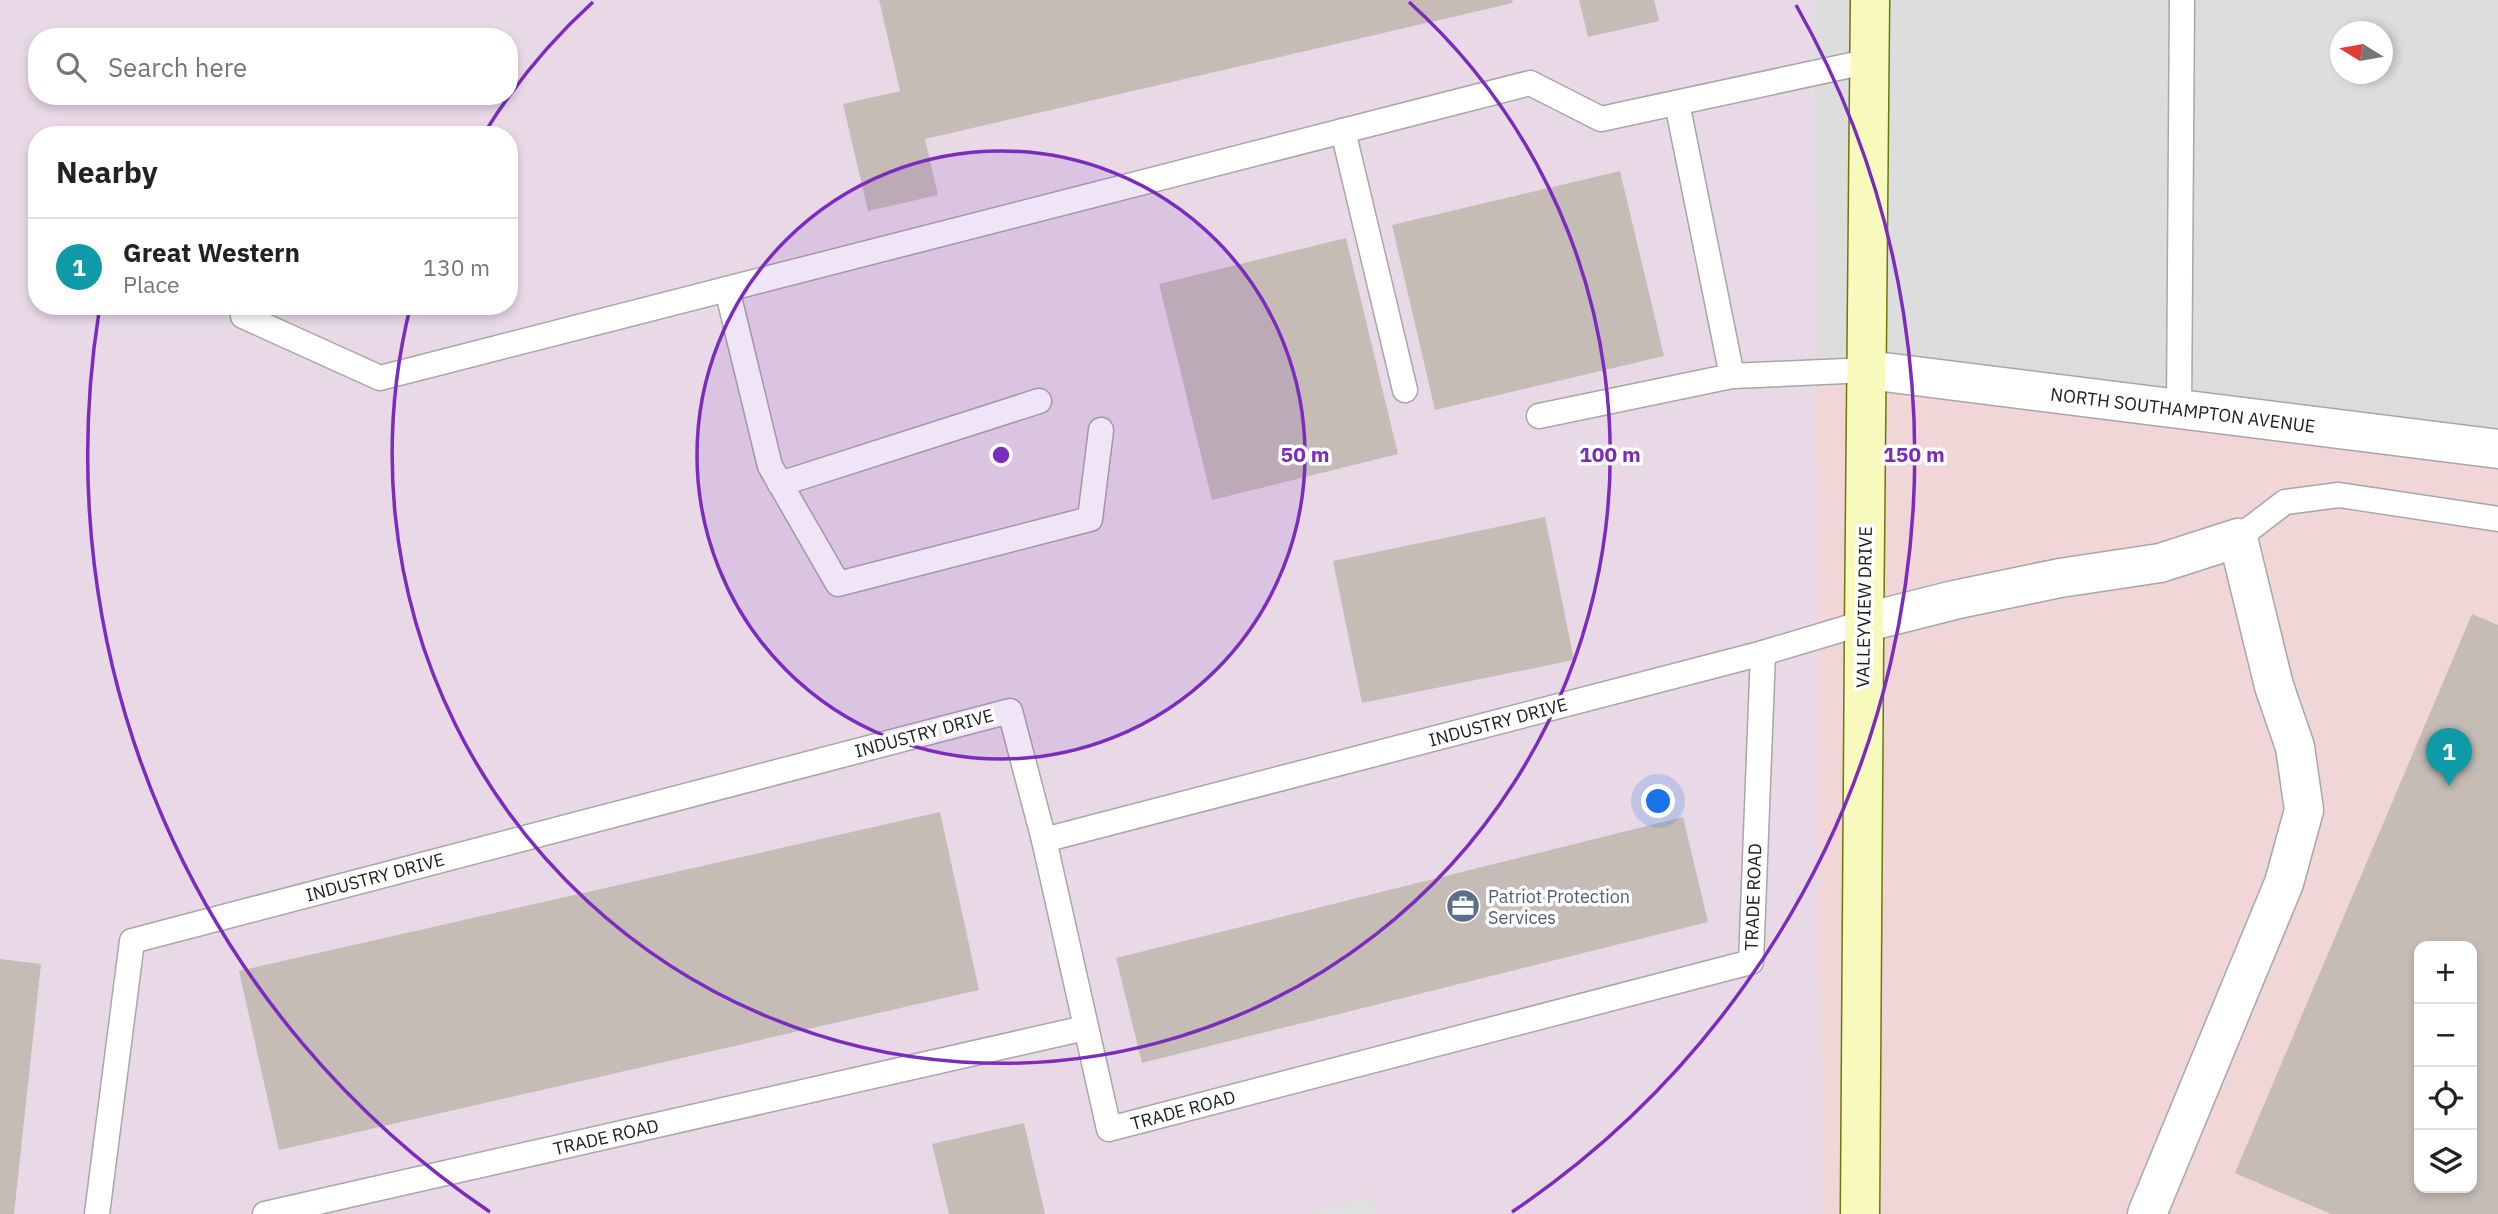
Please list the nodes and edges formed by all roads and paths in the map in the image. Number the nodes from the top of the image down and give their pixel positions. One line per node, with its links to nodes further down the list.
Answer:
1 (1870, 0): 3 (street, VALLEYVIEW DRIVE)
2 (2182, 0): 12 (lane)
3 (1870, 61): 4 (lane); 8 (street, VALLEYVIEW DRIVE)
4 (1677, 103): 5 (lane); 9 (lane)
5 (1343, 131): 6 (lane); 10 (lane)
6 (727, 289): 7 (lane); 16 (lane)
7 (243, 316)
8 (1868, 370): 9 (lane); 12 (street, NORTH SOUTHAMPTON AVENUE); 19 (street, VALLEYVIEW DRIVE)
9 (1732, 376): 13 (lane)
10 (1405, 390)
11 (1039, 401): 16 (lane)
12 (2179, 409): 15 (street, NORTH SOUTHAMPTON AVENUE)
13 (1539, 416)
14 (1101, 430): 16 (lane)
15 (2498, 449)
16 (780, 484)
17 (2498, 519): 18 (lane)
18 (2238, 538): 19 (street); 26 (street)
19 (1863, 623): 20 (lane, INDUSTRY DRIVE); 25 (street, VALLEYVIEW DRIVE)
20 (1763, 653): 21 (lane, INDUSTRY DRIVE); 22 (lane, TRADE ROAD)
21 (1044, 840): 22 (lane); 23 (lane, INDUSTRY DRIVE)
22 (1085, 1028): 24 (lane, TRADE ROAD)
23 (97, 1214)
24 (265, 1214)
25 (1860, 1214)
26 (2147, 1214)

